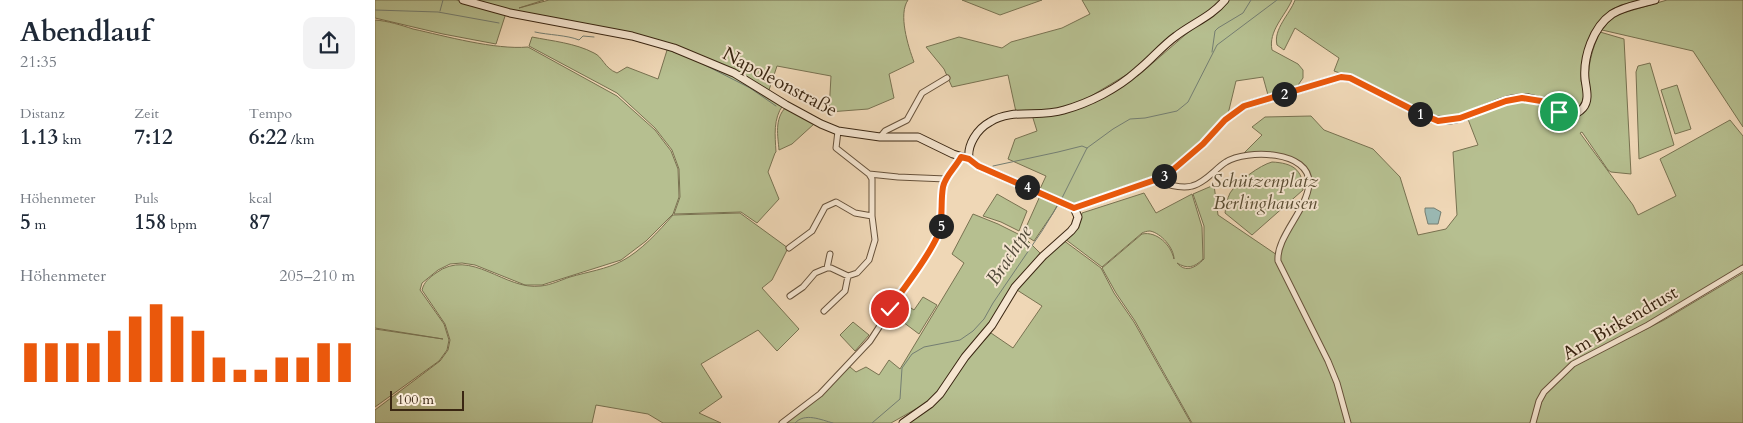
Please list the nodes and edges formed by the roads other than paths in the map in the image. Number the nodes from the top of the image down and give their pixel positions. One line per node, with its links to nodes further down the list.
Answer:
1 (463, 0): 5 (street, Napoleonstraße)
2 (1225, 0): 8 (street)
3 (1655, 0): 11 (street)
4 (947, 78): 6 (street)
5 (838, 131): 6 (street, Napoleonstraße); 9 (street)
6 (881, 137): 7 (street, Napoleonstraße)
7 (961, 157): 8 (street, Napoleonstraße); 10 (street)
8 (969, 159): 12 (street, Napoleonstraße)
9 (869, 174): 10 (street); 13 (street)
10 (946, 179): 21 (street)
11 (1155, 180): 12 (street); 23 (street)
12 (1071, 206): 22 (street)
13 (872, 216): 14 (street); 18 (street)
14 (789, 248)
15 (830, 254): 16 (street)
16 (827, 268): 18 (street); 19 (street)
17 (1743, 268): 24 (street, Am Birkendrust)
18 (848, 276): 20 (street)
19 (790, 296)
20 (824, 311)
21 (781, 423)
22 (903, 423)
23 (1348, 423)
24 (1533, 423)

